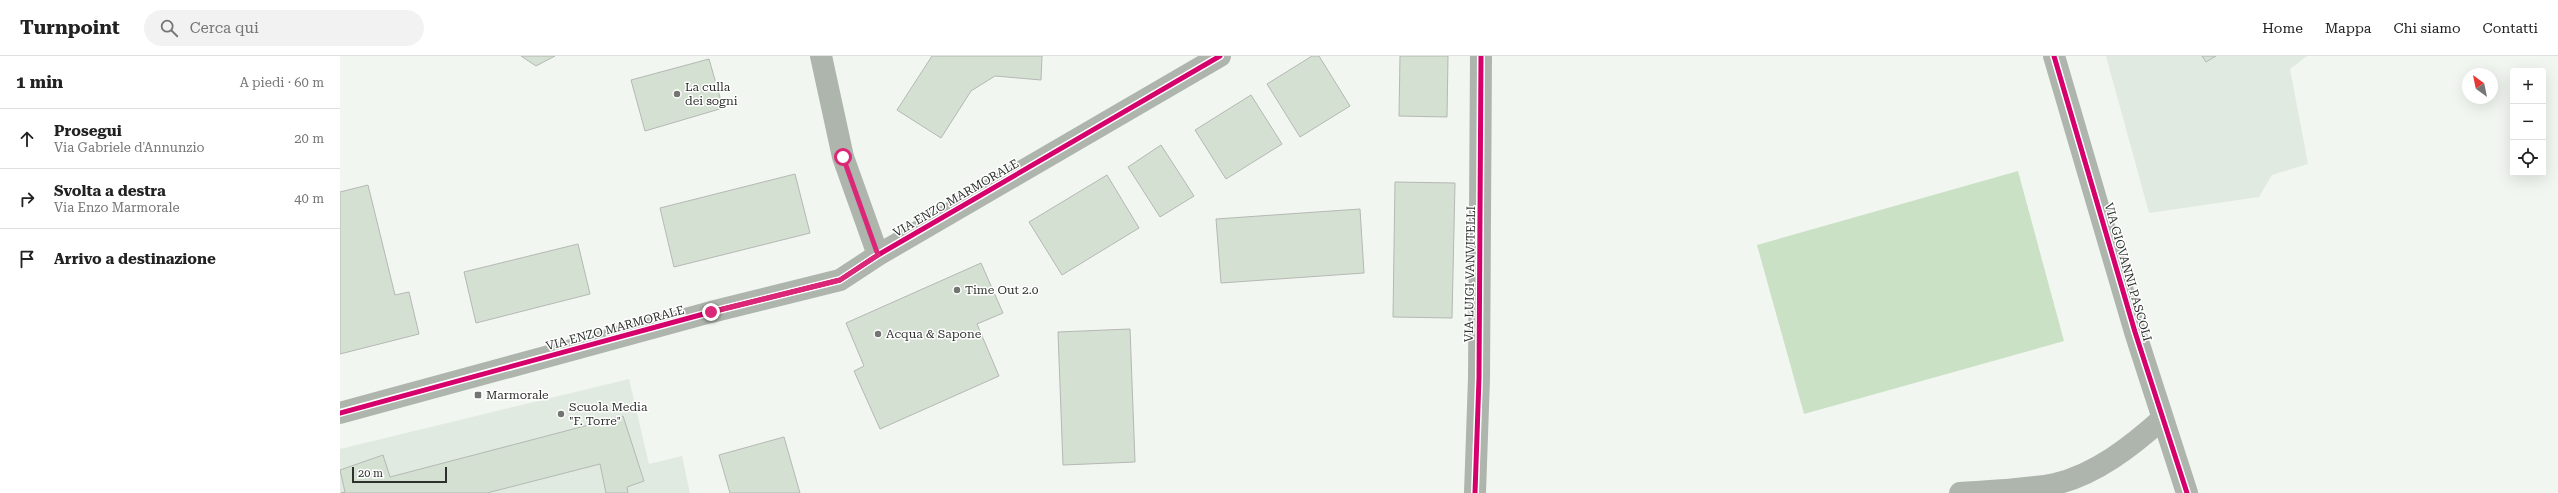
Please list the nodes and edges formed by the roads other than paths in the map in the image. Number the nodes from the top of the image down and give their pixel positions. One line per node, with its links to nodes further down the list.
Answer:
1 (821, 56): 5 (street)
2 (1220, 56): 5 (street, VIA ENZO MARMORALE)
3 (1481, 56): 8 (street, VIA LUIGI VANVITELLI)
4 (2054, 56): 7 (street, VIA GIOVANNI PASCOLI)
5 (878, 255): 6 (street, VIA ENZO MARMORALE)
6 (340, 413)
7 (2162, 419): 9 (street); 10 (street, VIA GIOVANNI PASCOLI)
8 (1475, 493)
9 (1960, 493)
10 (2187, 493)

